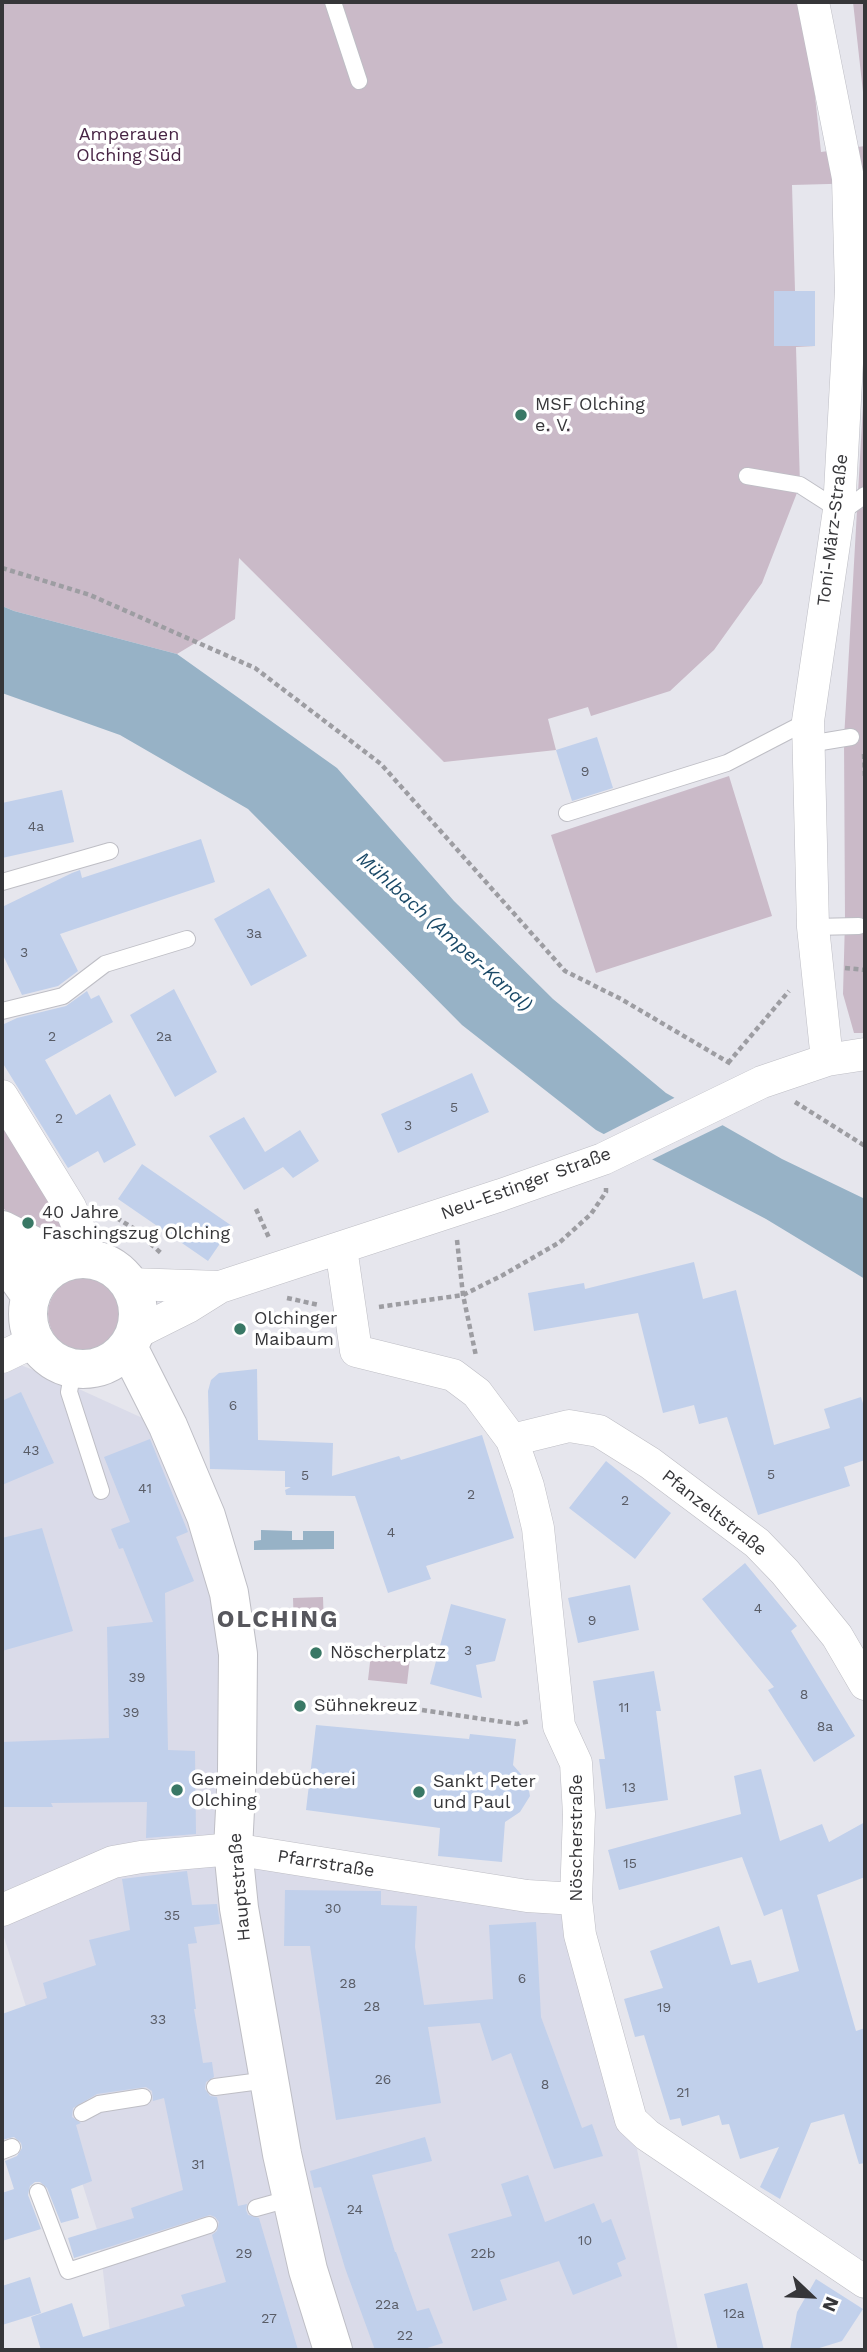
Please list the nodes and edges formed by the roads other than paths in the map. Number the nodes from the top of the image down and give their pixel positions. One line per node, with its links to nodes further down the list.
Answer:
1 (333, 2): 3 (lane)
2 (813, 2): 5 (street, Toni-März-Straße)
3 (359, 81)
4 (747, 476): 5 (lane)
5 (852, 502): 6 (street, Toni-März-Straße)
6 (809, 733): 7 (lane); 8 (lane); 12 (street, Toni-März-Straße)
7 (851, 737)
8 (567, 813)
9 (110, 851): 10 (lane)
10 (2, 882)
11 (859, 926): 12 (lane)
12 (813, 927): 16 (street, Toni-März-Straße)
13 (187, 939): 14 (lane)
14 (2, 1011)
15 (865, 1054): 16 (street, Neu-Estinger Straße)
16 (827, 1060): 19 (street, Neu-Estinger Straße)
17 (2, 1096): 21 (street)
18 (2, 1230): 21 (street)
19 (341, 1248): 23 (street, Neu-Estinger Straße); 29 (street, Nöscherstraße)
20 (2, 1256): 24 (street)
21 (78, 1261): 22 (street); 24 (street)
22 (129, 1284): 23 (street, Neu-Estinger Straße); 25 (street)
23 (220, 1287): 25 (street, Neu-Estinger Straße)
24 (31, 1296): 26 (street)
25 (131, 1340): 27 (street); 28 (street, Hauptstraße)
26 (19, 1349): 27 (street)
27 (84, 1368): 28 (street, Hauptstraße); 30 (lane)
28 (168, 1426): 32 (street, Hauptstraße)
29 (512, 1440): 31 (street, Pfanzeltstraße); 33 (street, Nöscherstraße)
30 (101, 1491)
31 (865, 1684)
32 (233, 1849): 33 (street, Pfarrstraße); 34 (street, Pfarrstraße); 35 (street, Hauptstraße)
33 (576, 1899): 41 (street, Nöscherstraße)
34 (2, 1910)
35 (268, 2080): 36 (lane); 42 (street, Hauptstraße)
36 (215, 2087)
37 (143, 2097): 38 (lane)
38 (82, 2113)
39 (38, 2192): 40 (lane)
40 (209, 2225)
41 (865, 2282)
42 (332, 2350)

